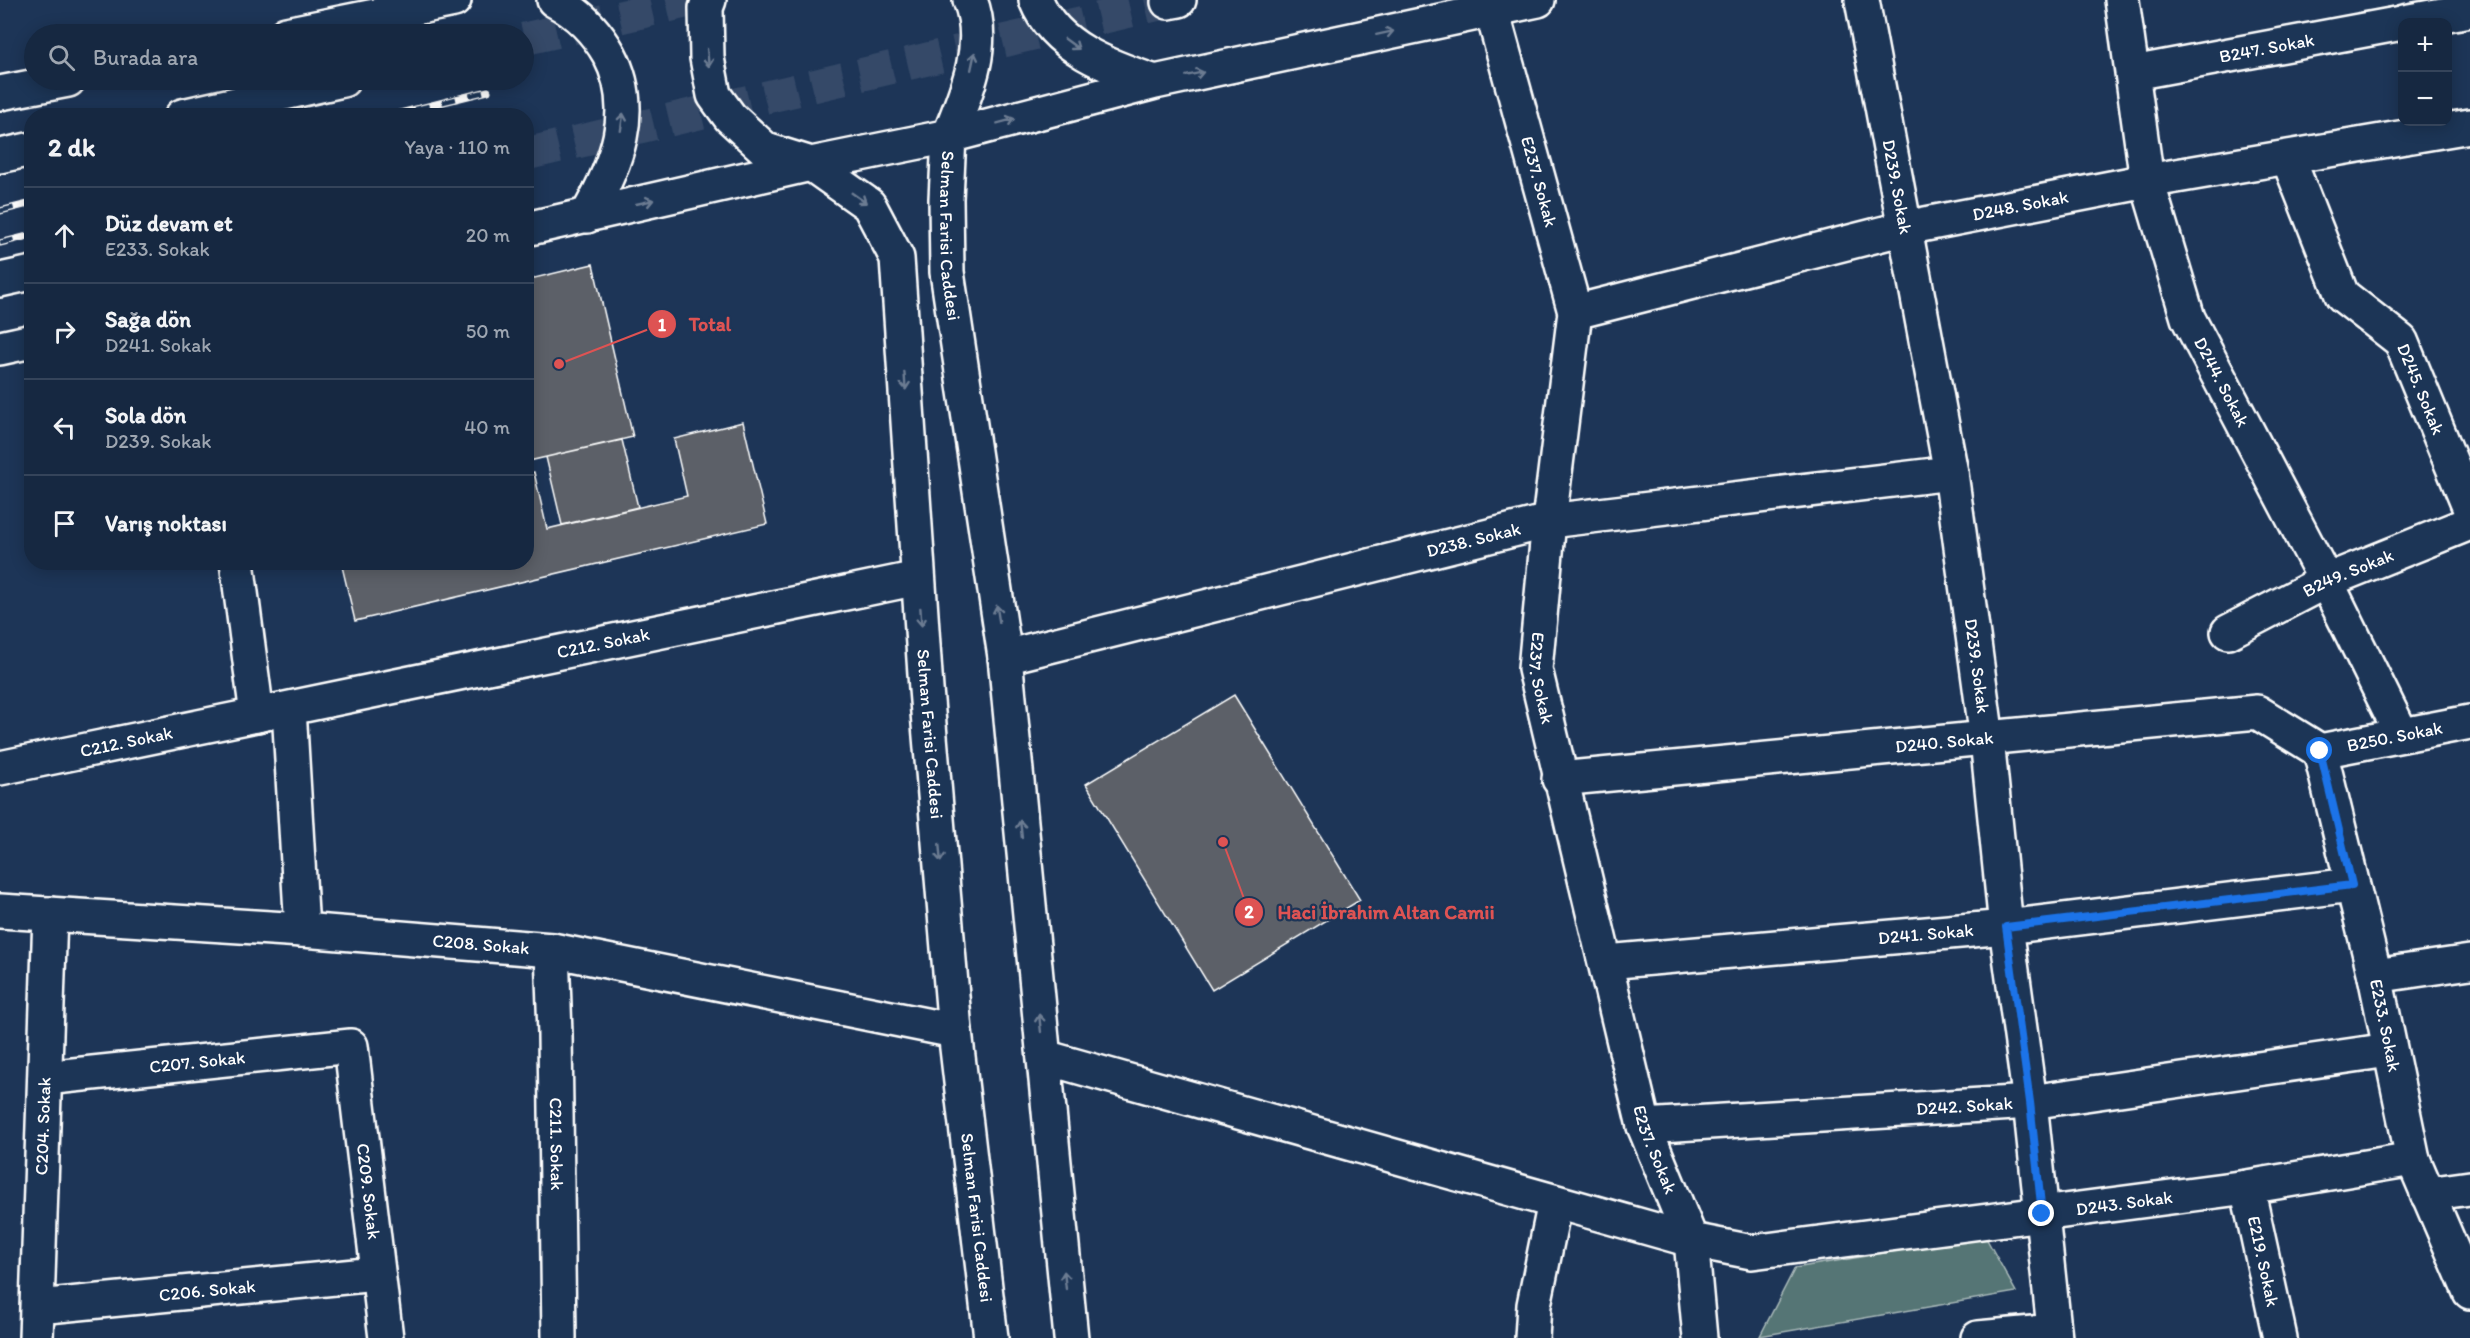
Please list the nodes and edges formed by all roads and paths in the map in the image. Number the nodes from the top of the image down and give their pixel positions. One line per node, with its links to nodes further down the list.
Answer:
1 (454, 0): 12 (main road)
2 (554, 0): 27 (main road, one-way to 2)
3 (709, 0): 25 (main road, one-way to 25)
4 (970, 0): 21 (main road, Selman Farisi Caddesi, one-way to 4)
5 (1036, 0): 15 (main road, one-way to 15)
6 (1538, 0): 9 (main road)
7 (1862, 0): 29 (main road, D239. Sokak)
8 (2122, 0): 14 (main road, D244. Sokak)
9 (1492, 10): 15 (main road, one-way to 9); 32 (main road, E237. Sokak)
10 (2470, 10): 11 (main road, B247. Sokak)
11 (2429, 18)
12 (335, 24)
13 (2398, 24): 14 (main road, B247. Sokak)
14 (2133, 73): 26 (main road, D244. Sokak)
15 (1155, 82): 21 (main road, one-way to 15)
16 (24, 88): 18 (main road)
17 (298, 90): 19 (main road)
18 (0, 93)
19 (218, 108)
20 (2470, 126): 24 (main road, D248. Sokak)
21 (949, 136): 25 (main road); 43 (main road, Selman Farisi Caddesi, one-way to 21)
22 (24, 151): 23 (main road)
23 (0, 156)
24 (2288, 158): 26 (main road, D248. Sokak); 36 (main road, D245. Sokak)
25 (811, 164): 27 (main road, one-way to 25); 40 (main road, Selman Farisi Caddesi, one-way to 40)
26 (2147, 181): 29 (main road, D248. Sokak); 41 (main road, D244. Sokak)
27 (587, 216): 28 (main road)
28 (534, 227)
29 (1905, 228): 32 (main road, D248. Sokak); 35 (main road, D239. Sokak)
30 (24, 275): 31 (main road)
31 (0, 280)
32 (1575, 312): 37 (main road, E237. Sokak)
33 (24, 343): 34 (main road)
34 (0, 348)
35 (1952, 473): 37 (main road, D238. Sokak); 48 (main road, D239. Sokak)
36 (2470, 509)
37 (1549, 521): 43 (main road, D238. Sokak); 51 (main road, E237. Sokak)
38 (2470, 523): 41 (main road, B249. Sokak)
39 (238, 570): 45 (main road)
40 (918, 578): 44 (main road, C212. Sokak); 61 (main road, Selman Farisi Caddesi, one-way to 61)
41 (2326, 581): 42 (main road, B249. Sokak); 47 (main road, D244. Sokak)
42 (2228, 632)
43 (1005, 657): 64 (main road, Selman Farisi Caddesi, one-way to 43)
44 (289, 709): 45 (main road, C212. Sokak); 56 (main road)
45 (257, 716): 50 (main road, C212. Sokak)
46 (2470, 722): 47 (main road, B250. Sokak)
47 (2403, 735): 49 (main road, B250. Sokak)
48 (1987, 739): 49 (main road, D240. Sokak); 51 (main road, D240. Sokak); 55 (main road, D239. Sokak)
49 (2320, 751): 52 (main road, E233. Sokak)
50 (0, 768)
51 (1559, 779): 58 (main road, E237. Sokak)
52 (2352, 885): 55 (main road, D241. Sokak); 60 (main road, E233. Sokak)
53 (0, 911): 54 (main road, C208. Sokak)
54 (50, 914): 56 (main road, C208. Sokak); 65 (main road, C204. Sokak)
55 (2006, 927): 58 (main road, D241. Sokak); 66 (main road, D239. Sokak)
56 (302, 930): 57 (main road, C208. Sokak)
57 (552, 950): 61 (main road, C208. Sokak); 80 (main road, C211. Sokak)
58 (1606, 962): 67 (main road, E237. Sokak)
59 (2470, 962): 60 (main road)
60 (2374, 976): 63 (main road, E233. Sokak)
61 (955, 1031): 81 (main road, Selman Farisi Caddesi)
62 (351, 1046): 65 (main road, C207. Sokak); 75 (main road, C209. Sokak)
63 (2389, 1050): 66 (main road, D242. Sokak); 68 (main road, E233. Sokak)
64 (1044, 1057): 72 (main road, D243. Sokak); 82 (main road, Selman Farisi Caddesi, one-way to 64)
65 (45, 1078): 77 (main road, C204. Sokak)
66 (2030, 1102): 67 (main road, D242. Sokak); 73 (main road, D239. Sokak)
67 (1644, 1126): 74 (main road, E237. Sokak)
68 (2413, 1159): 69 (main road, D243. Sokak); 71 (main road, E233. Sokak)
69 (2247, 1187): 73 (main road, D243. Sokak); 86 (main road, E219. Sokak)
70 (2470, 1188): 71 (main road)
71 (2427, 1194): 76 (main road, E233. Sokak)
72 (1555, 1202): 74 (main road, D243. Sokak); 83 (main road)
73 (2042, 1214): 74 (main road, D243. Sokak); 78 (main road, D239. Sokak)
74 (1691, 1240): 84 (main road, E237. Sokak)
75 (376, 1274): 77 (main road, C206. Sokak); 79 (main road, C209. Sokak)
76 (2470, 1292)
77 (37, 1323)
78 (2054, 1335): 85 (main road)
79 (386, 1338)
80 (559, 1338)
81 (991, 1338)
82 (1071, 1338)
83 (1532, 1338)
84 (1700, 1338)
85 (1978, 1338)
86 (2280, 1338)

